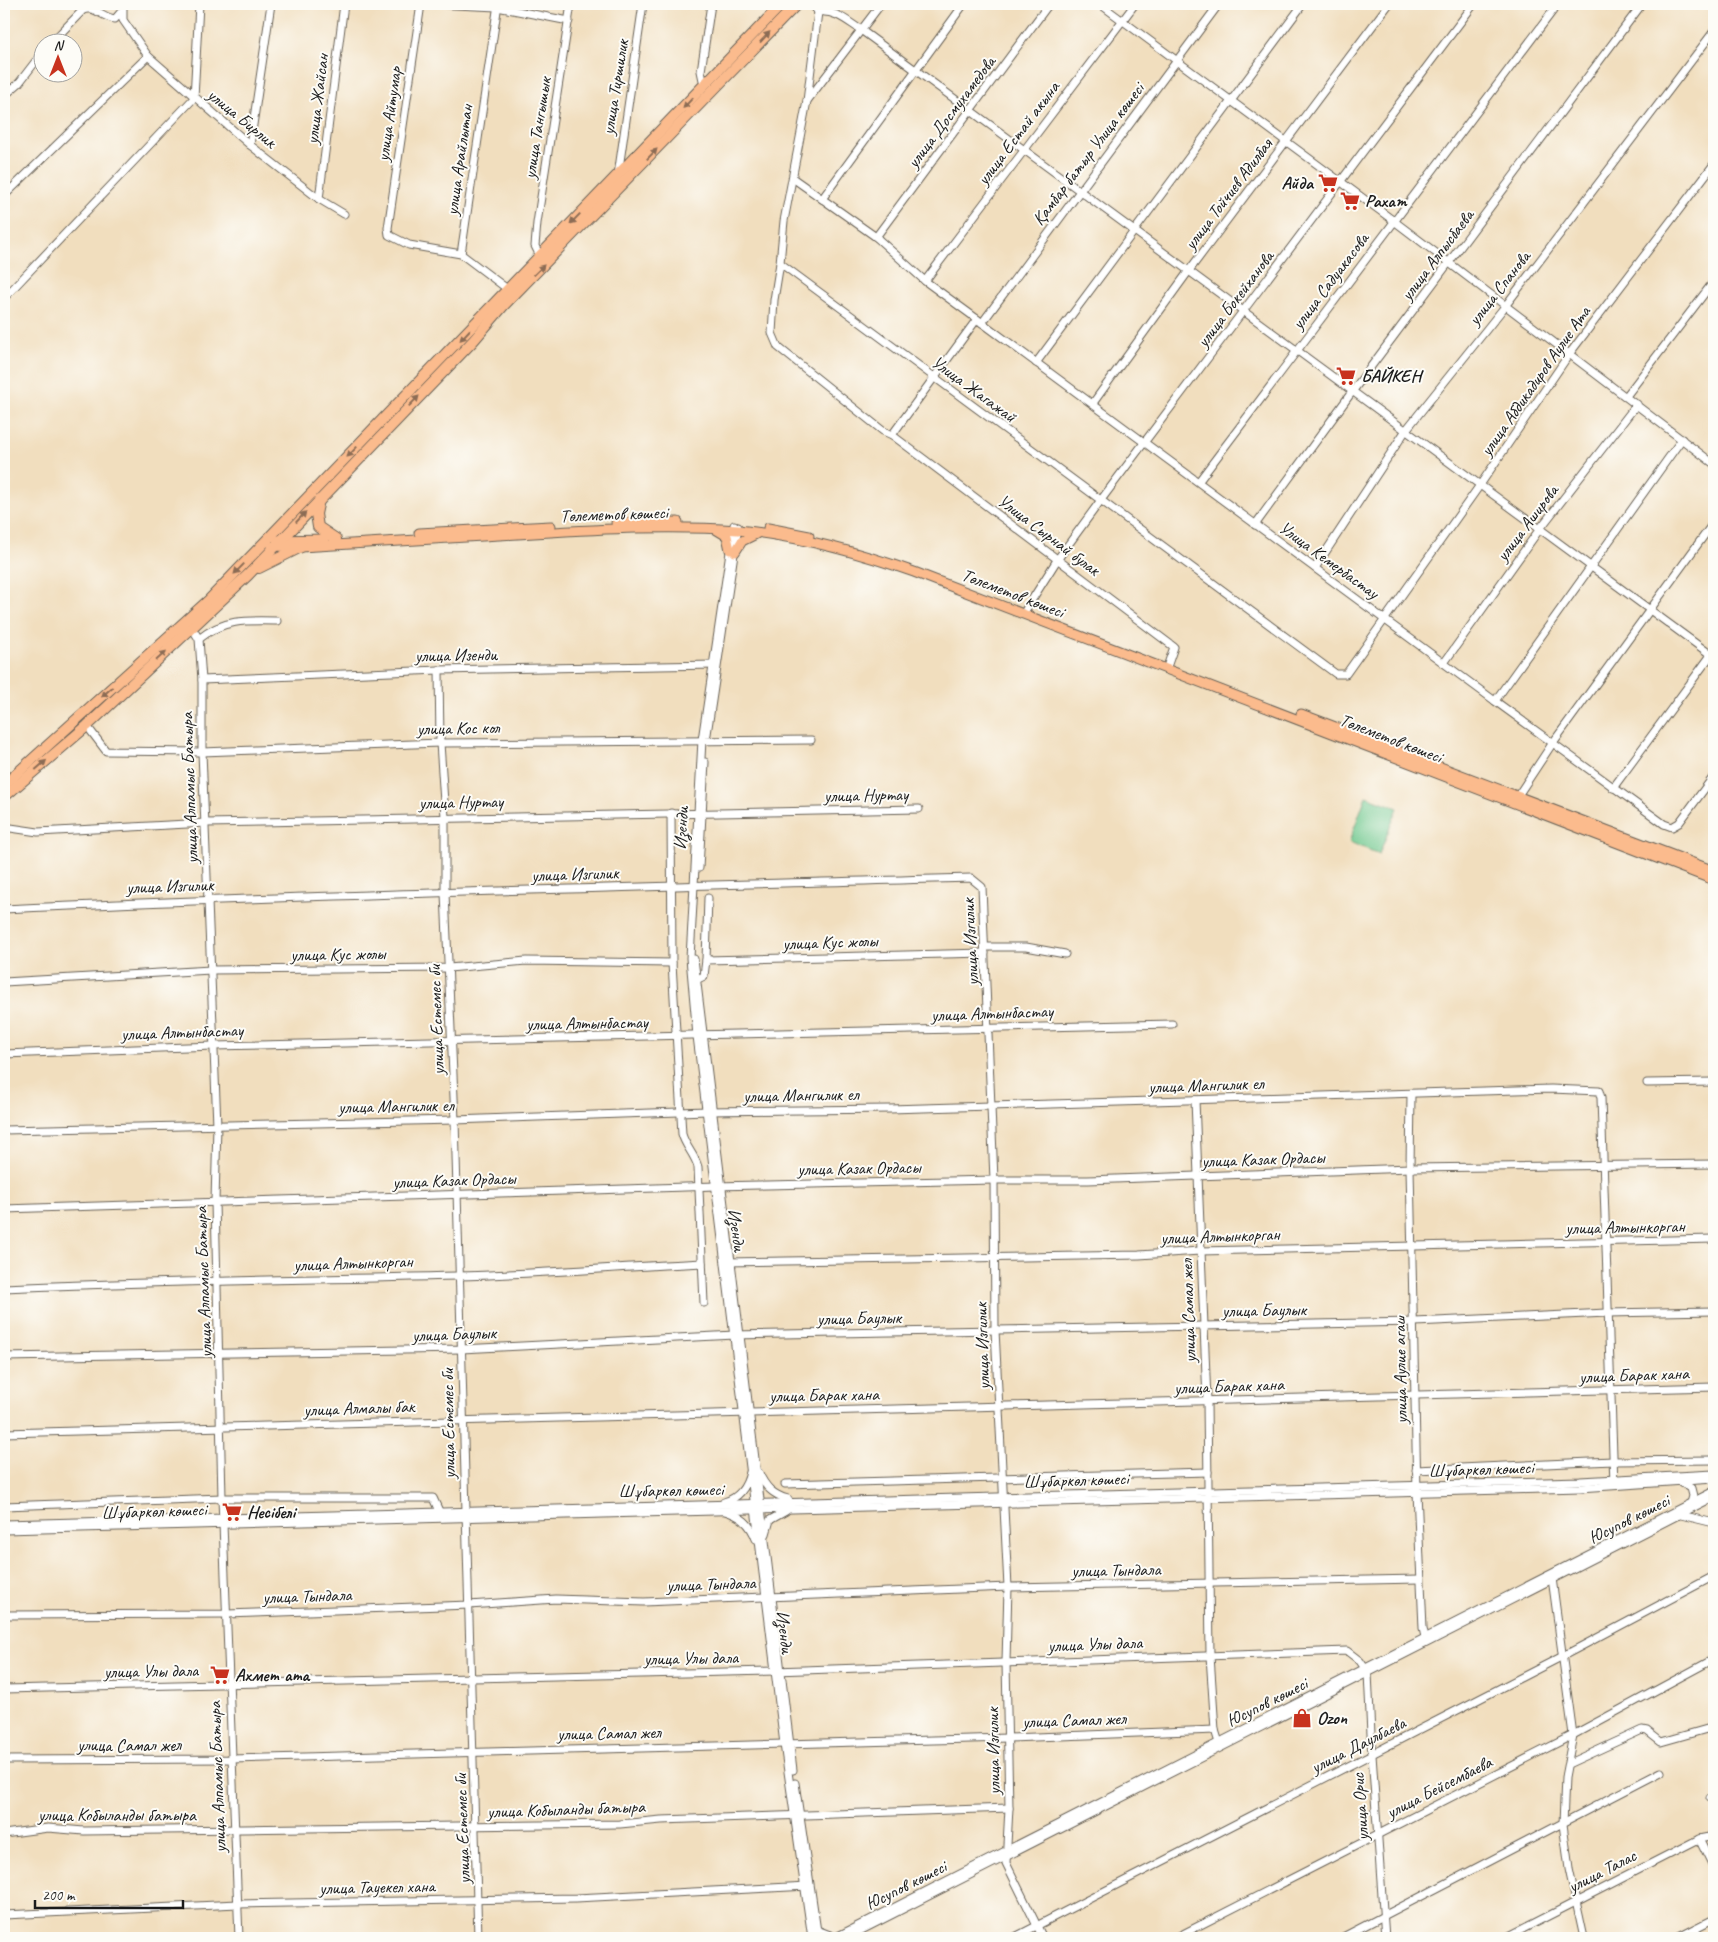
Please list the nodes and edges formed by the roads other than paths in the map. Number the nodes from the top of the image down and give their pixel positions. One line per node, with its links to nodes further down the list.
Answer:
1 (123, 4): 25 (street)
2 (199, 4): 38 (street, улица Бирлик)
3 (272, 4): 43 (street)
4 (344, 4): 51 (street, улица Жайсан)
5 (420, 4): 57 (street, улица Айтумар)
6 (434, 4): 24 (street)
7 (571, 4): 28 (street, улица Тангышык)
8 (643, 4): 46 (street, улица Тиршилик)
9 (711, 4): 36 (street)
10 (782, 4): 36 (highway)
11 (797, 4): 64 (highway, one-way to 11)
12 (812, 4): 26 (street)
13 (881, 4): 29 (street)
14 (964, 4): 35 (street)
15 (1050, 4): 41 (street, улица Досмухамедова)
16 (1100, 4): 27 (street)
17 (1135, 4): 27 (street, улица Естай акына)
18 (1219, 4): 33 (street, Қамбар батыр Улица көшесі)
19 (1303, 4): 40 (street)
20 (1389, 4): 42 (street, улица Тойчиев Адилбая)
21 (1474, 4): 48 (street, улица Бокейханова)
22 (1558, 4): 54 (street, улица Садуакасова)
23 (1642, 4): 60 (street, улица Алпысбаева)
24 (498, 6): 28 (street); 57 (street, улица Арайлытан)
25 (122, 12): 31 (street); 32 (street, улица Бирлик)
26 (818, 12): 29 (street); 39 (street, Улица Сырнай булак)
27 (1122, 20): 33 (street); 44 (street, улица Естай акына)
28 (569, 21): 58 (street, улица Тангышык)
29 (861, 30): 35 (street); 39 (street)
30 (1714, 31): 66 (street, улица Спанова)
31 (62, 32)
32 (148, 56): 38 (street, улица Бирлик); 50 (street)
33 (1177, 60): 40 (street); 49 (street, Қамбар батыр Улица көшесі)
34 (32, 66): 37 (street)
35 (915, 70): 41 (street); 52 (street)
36 (704, 85): 46 (highway, one-way to 46)
37 (4, 96)
38 (194, 98): 43 (street, улица Бирлик); 65 (street)
39 (807, 101): 47 (street, Улица Сырнай булак)
40 (1232, 101): 42 (street); 55 (street)
41 (970, 111): 44 (street); 56 (street, улица Досмухамедова)
42 (1286, 142): 48 (street); 61 (street, улица Тойчиев Адилбая)
43 (250, 145): 51 (street, улица Бирлик)
44 (1023, 151): 49 (street); 62 (street, улица Естай акына)
45 (1714, 164): 70 (street, улица Абдикадиров Аулие Ата)
46 (618, 175): 58 (highway, one-way to 58)
47 (794, 179): 52 (street, Улица Кемербастау); 59 (street, Улица Сырнай булак)
48 (1341, 182): 54 (street); 67 (street, улица Бокейханова)
49 (1079, 191): 55 (street); 68 (street, Қамбар батыр Улица көшесі)
50 (4, 196)
51 (319, 199): 53 (street, улица Бирлик)
52 (822, 199): 56 (street, Улица Кемербастау)
53 (344, 214)
54 (1394, 220): 60 (street); 69 (street, улица Садуакасова)
55 (1134, 232): 61 (street); 71 (street)
56 (876, 237): 62 (street, Улица Кемербастау)
57 (461, 254): 64 (street)
58 (540, 256): 64 (highway)
59 (780, 263): 72 (street, Улица Жагажай); 78 (street, Улица Сырнай булак)
60 (1449, 264): 66 (street); 73 (street, улица Алпысбаева)
61 (1188, 272): 67 (street); 75 (street, улица Тойчиев Адилбая)
62 (925, 281): 68 (street, Улица Кемербастау)
63 (1714, 281): 74 (street)
64 (511, 291): 84 (highway, one-way to 64); 93 (highway, one-way to 93)
65 (4, 298)
66 (1506, 305): 70 (street); 77 (street, улица Спанова)
67 (1243, 313): 69 (street); 80 (street, улица Бокейханова)
68 (979, 321): 71 (street, Улица Кемербастау); 72 (street, Қамбар батыр Улица көшесі)
69 (1296, 351): 73 (street); 82 (street, улица Садуакасова)
70 (1570, 353): 74 (street); 83 (street, улица Абдикадиров Аулие Ата)
71 (1036, 363): 75 (street, Улица Кемербастау)
72 (934, 379): 78 (street, Қамбар батыр Улица көшесі); 85 (street, Улица Жагажай)
73 (1353, 391): 77 (street); 87 (street, улица Алпысбаева)
74 (1627, 395): 76 (street)
75 (1093, 403): 80 (street, Улица Кемербастау)
76 (1637, 404): 79 (street); 90 (street, улица Аширова)
77 (1406, 430): 83 (street); 98 (street, улица Спанова)
78 (892, 435): 96 (street, Улица Сырнай булак)
79 (1682, 439): 81 (street); 97 (street)
80 (1146, 443): 82 (street, Улица Кемербастау); 85 (street, улица Бокейханова)
81 (1714, 464)
82 (1199, 481): 87 (street, Улица Кемербастау)
83 (1480, 485): 90 (street); 102 (street, улица Абдикадиров Аулие Ата)
84 (319, 498): 92 (highway); 93 (highway, one-way to 84)
85 (1101, 500): 96 (street, улица Бокейханова); 102 (street, Улица Жагажай)
86 (1714, 522): 100 (street)
87 (1256, 525): 98 (street, Улица Кемербастау)
88 (736, 528): 89 (main road, Төлеметов көшесі); 91 (main road, Төлеметов көшесі); 92 (main road, Төлеметов көшесі); 95 (street, Изенди); 101 (main road, Төлеметов көшесі)
89 (710, 529): 94 (main road, Төлеметов көшесі); 95 (main road)
90 (1539, 530): 97 (street); 107 (street, улица Аширова)
91 (761, 533): 95 (main road); 101 (main road, Төлеметов көшесі)
92 (336, 539): 93 (main road, Төлеметов көшесі)
93 (271, 543): 94 (main road, Төлеметов көшесі); 99 (highway); 120 (highway, one-way to 120)
94 (301, 547): 99 (highway)
95 (732, 551): 109 (street, Изенди)
96 (1057, 560): 101 (street, улица Бокейханова); 108 (street, Улица Сырнай булак)
97 (1590, 566): 100 (street); 112 (street)
98 (1315, 568): 102 (street, Улица Кемербастау)
99 (248, 575): 104 (highway)
100 (1651, 609): 106 (street); 117 (street)
101 (1024, 611): 108 (main road, Төлеметов көшесі); 123 (main road, Төлеметов көшесі)
102 (1386, 619): 107 (street, Улица Кемербастау)
103 (277, 621): 105 (street)
104 (192, 628): 105 (street, улица Алпамыс Батыра); 113 (highway, one-way to 104)
105 (199, 640): 111 (street, улица Алпамыс Батыра)
106 (1713, 654): 121 (street)
107 (1444, 663): 112 (street, Улица Кемербастау)
108 (1168, 664): 123 (main road, Төлеметов көшесі)
109 (714, 665): 110 (street, улица Изенди); 114 (street, Изенди)
110 (439, 670): 111 (street, улица Изенди); 116 (street, улица Естемес би)
111 (202, 680): 118 (street, улица Алпамыс Батыра)
112 (1496, 702): 117 (street, Улица Кемербастау)
113 (86, 726): 118 (street, улица Кос кол); 122 (highway, one-way to 113)
114 (704, 740): 115 (street, улица Кос кол); 116 (street, улица Кос кол); 125 (street, Изенди)
115 (811, 740)
116 (440, 743): 118 (street, улица Кос кол); 127 (street, улица Естемес би)
117 (1552, 744): 121 (street, Улица Кемербастау); 123 (street)
118 (202, 752): 128 (street, улица Алпамыс Батыра)
119 (1714, 776): 121 (street, Улица Кемербастау)
120 (4, 785)
121 (1613, 788)
122 (4, 797)
123 (1515, 799): 130 (main road, Төлеметов көшесі)
124 (919, 809): 125 (street, улица Нуртау)
125 (700, 812): 126 (street, улица Нуртау); 131 (street, Изенди)
126 (671, 813): 127 (street, улица Нуртау); 132 (street)
127 (445, 817): 128 (street, улица Нуртау); 133 (street, улица Естемес би)
128 (206, 823): 129 (street, улица Нуртау); 135 (street, улица Алпамыс Батыра)
129 (4, 827)
130 (1713, 877)
131 (696, 885): 132 (street, улица Изгилик); 137 (street, улица Изгилик); 143 (street, Изенди)
132 (671, 886): 133 (street, улица Изгилик); 140 (street)
133 (445, 893): 135 (street, улица Изгилик); 141 (street, улица Естемес би)
134 (708, 898): 139 (street)
135 (207, 900): 136 (street, улица Изгилик); 142 (street, улица Алпамыс Батыра)
136 (4, 909)
137 (985, 950): 138 (street, улица Кус жолы); 139 (street, улица Кус жолы); 146 (street, улица Изгилик)
138 (1065, 954)
139 (706, 960): 143 (street)
140 (672, 963): 141 (street, улица Кус жолы); 147 (street)
141 (449, 968): 142 (street, улица Кус жолы); 149 (street, улица Естемес би)
142 (210, 970): 144 (street, улица Кус жолы); 150 (street, улица Алпамыс Батыра)
143 (694, 981): 148 (street, Изенди)
144 (4, 982)
145 (1172, 1024): 146 (street, улица Алтынбастау)
146 (989, 1030): 148 (street, улица Алтынбастау); 156 (street, улица Изгилик)
147 (675, 1036): 148 (street, улица Алтынбастау); 149 (street, улица Алтынбастау); 158 (street)
148 (700, 1036): 157 (street, Изенди)
149 (453, 1040): 150 (street, улица Алтынбастау); 159 (street, улица Естемес би)
150 (212, 1046): 151 (street, улица Алтынбастау); 160 (street, улица Алпамыс Батыра)
151 (4, 1054)
152 (1714, 1082): 153 (street)
153 (1647, 1083)
154 (1411, 1094): 155 (street, улица Мангилик ел); 163 (street, улица Мангилик ел); 164 (street, улица Аулие агаш)
155 (1195, 1100): 156 (street, улица Мангилик ел); 165 (street, улица Самал жел)
156 (991, 1104): 157 (street, улица Мангилик ел); 166 (street, улица Изгилик)
157 (709, 1111): 158 (street, улица Мангилик ел); 167 (street, Изенди)
158 (682, 1112): 159 (street, улица Мангилик ел); 168 (street)
159 (455, 1120): 160 (street, улица Мангилик ел); 169 (street, улица Естемес би)
160 (216, 1125): 161 (street, улица Мангилик ел); 170 (street, улица Алпамыс Батыра)
161 (4, 1130)
162 (1714, 1164): 163 (street, улица Казак Ордасы)
163 (1603, 1166): 164 (street, улица Казак Ордасы); 173 (street)
164 (1410, 1168): 165 (street, улица Казак Ордасы); 174 (street, улица Аулие агаш)
165 (1200, 1176): 166 (street, улица Казак Ордасы); 175 (street, улица Самал жел)
166 (994, 1180): 167 (street, улица Казак Ордасы); 176 (street, улица Изгилик)
167 (719, 1186): 168 (street, улица Казак Ордасы); 177 (street, Изенди)
168 (699, 1187): 169 (street, улица Казак Ордасы); 178 (street)
169 (457, 1195): 170 (street, улица Казак Ордасы); 179 (street, улица Естемес би)
170 (215, 1202): 171 (street, улица Казак Ордасы); 180 (street, улица Алпамыс Батыра)
171 (4, 1209)
172 (1714, 1239): 173 (street, улица Алтынкорган)
173 (1605, 1243): 174 (street, улица Алтынкорган); 184 (street)
174 (1413, 1246): 175 (street, улица Алтынкорган); 185 (street, улица Аулие агаш)
175 (1200, 1251): 176 (street, улица Алтынкорган); 186 (street, улица Самал жел)
176 (995, 1257): 177 (street, улица Алтынкорган); 187 (street, улица Изгилик)
177 (728, 1262): 188 (street, Изенди)
178 (702, 1263): 179 (street, улица Алтынкорган); 182 (street)
179 (459, 1276): 180 (street, улица Алтынкорган); 189 (street, улица Естемес би)
180 (219, 1280): 181 (street, улица Алтынкорган); 190 (street, улица Алпамыс Батыра)
181 (4, 1288)
182 (704, 1303)
183 (1714, 1311): 184 (street, улица Баулык)
184 (1607, 1313): 185 (street, улица Баулык); 193 (street)
185 (1415, 1322): 186 (street, улица Баулык); 194 (street, улица Аулие агаш)
186 (1203, 1326): 187 (street, улица Баулык); 195 (street, улица Самал жел)
187 (995, 1330): 188 (street, улица Баулык); 196 (street, улица Изгилик)
188 (737, 1335): 189 (street, улица Баулык); 197 (street, Изенди)
189 (461, 1349): 190 (street, улица Баулык); 198 (street, улица Естемес би)
190 (220, 1355): 191 (street, улица Баулык); 199 (street, улица Алпамыс Батыра)
191 (4, 1357)
192 (1714, 1387): 193 (street, улица Барак хана)
193 (1610, 1390): 194 (street, улица Барак хана); 202 (street)
194 (1415, 1396): 195 (street, улица Барак хана); 204 (street, улица Аулие агаш)
195 (1207, 1401): 196 (street, улица Барак хана); 205 (street, улица Самал жел)
196 (999, 1406): 197 (street, улица Барак хана); 207 (street, улица Изгилик)
197 (747, 1412): 198 (street, улица Алмалы бак); 203 (street, Изенди)
198 (463, 1420): 199 (street, улица Алмалы бак); 224 (street, улица Естемес би)
199 (222, 1426): 200 (street, улица Алмалы бак); 215 (street, улица Алпамыс Батыра)
200 (4, 1433)
201 (1714, 1460): 202 (street)
202 (1613, 1461): 204 (street); 209 (street)
203 (753, 1466): 219 (street); 221 (street); 222 (street, Изенди)
204 (1416, 1470): 212 (street, улица Аулие агаш)
205 (1208, 1472): 207 (street); 214 (street, улица Самал жел)
206 (1714, 1474): 209 (street, Шұбаркөл көшесі)
207 (1002, 1479): 211 (street); 217 (street, улица Изгилик)
208 (1714, 1479): 210 (street, Шұбаркөл көшесі)
209 (1614, 1482): 210 (street, Шұбаркөл көшесі); 212 (street, Шұбаркөл көшесі)
210 (1674, 1482): 218 (street)
211 (785, 1484)
212 (1417, 1488): 214 (street, Шұбаркөл көшесі); 232 (street, улица Аулие агаш)
213 (1714, 1491): 218 (street, Юсупов көшесі)
214 (1208, 1494): 217 (street, Шұбаркөл көшесі); 234 (street, улица Самал жел)
215 (222, 1498): 220 (street, Шұбаркөл көшесі); 223 (street, Шұбаркөл көшесі); 226 (street, улица Алпамыс Батыра)
216 (1714, 1498): 225 (street, Юсупов көшесі)
217 (1003, 1500): 219 (street, Шұбаркөл көшесі); 235 (street, улица Изгилик)
218 (1691, 1503): 233 (street, Юсупов көшесі)
219 (798, 1505): 222 (street, Шұбаркөл көшесі); 230 (street)
220 (4, 1506)
221 (717, 1506): 222 (street, Шұбаркөл көшесі); 224 (street, Шұбаркөл көшесі); 230 (street)
222 (758, 1506): 230 (street, Изенди)
223 (439, 1511): 224 (street, Шұбаркөл көшесі); 226 (street, Шұбаркөл көшесі)
224 (465, 1513): 226 (street, Шұбаркөл көшесі); 237 (street, улица Естемес би)
225 (1681, 1515): 227 (street); 233 (street, Юсупов көшесі)
226 (223, 1520): 228 (street, Шұбаркөл көшесі); 229 (street, Шұбаркөл көшесі); 238 (street, улица Алпамыс Батыра)
227 (1714, 1523)
228 (4, 1524)
229 (4, 1530)
230 (763, 1548): 236 (street, Изенди)
231 (1714, 1576): 242 (street, улица Даулбаева)
232 (1420, 1579): 234 (street, улица Тындала); 240 (street, улица Аулие агаш)
233 (1552, 1579): 240 (street, Юсупов көшесі); 242 (street)
234 (1208, 1584): 235 (street, улица Тындала); 241 (street, улица Самал жел)
235 (1008, 1586): 236 (street, улица Тындала); 244 (street, улица Изгилик)
236 (768, 1596): 237 (street, улица Тындала); 245 (street, Изенди)
237 (469, 1605): 238 (street, улица Тындала); 247 (street, улица Естемес би)
238 (227, 1614): 239 (street, улица Тындала); 248 (street, улица Алпамыс Батыра)
239 (4, 1615)
240 (1426, 1642): 246 (street, Юсупов көшесі)
241 (1210, 1656): 244 (street, улица Улы дала); 246 (street, улица Улы дала); 251 (street, улица Самал жел)
242 (1563, 1656): 252 (street); 257 (street, улица Даулбаева)
243 (1714, 1659): 252 (street, улица Бейсембаева)
244 (1006, 1662): 245 (street, улица Улы дала); 253 (street, улица Изгилик)
245 (777, 1671): 247 (street, улица Улы дала); 254 (street, Изенди)
246 (1367, 1671): 255 (street, Юсупов көшесі); 257 (street, улица Орис)
247 (472, 1679): 248 (street, улица Улы дала); 256 (street, улица Естемес би)
248 (229, 1684): 249 (street, улица Улы дала); 258 (street, улица Алпамыс Батыра)
249 (4, 1689)
250 (1714, 1726): 260 (street)
251 (1215, 1730): 253 (street, улица Самал жел); 255 (street, улица Самал жел)
252 (1573, 1735): 260 (street); 268 (street, улица Бейсембаева)
253 (1008, 1738): 254 (street, улица Самал жел); 262 (street, улица Изгилик)
254 (787, 1744): 256 (street, улица Самал жел); 263 (street, Изенди)
255 (1220, 1746): 271 (street, Юсупов көшесі)
256 (474, 1751): 258 (street, улица Самал жел); 265 (street, улица Естемес би)
257 (1372, 1755): 268 (street, улица Орис); 280 (street, улица Даулбаева)
258 (230, 1759): 259 (street, улица Самал жел); 266 (street, улица Алпамыс Батыра)
259 (4, 1760)
260 (1568, 1764): 264 (street)
261 (1661, 1772): 264 (street)
262 (1009, 1808): 263 (street, улица Кобыланды батыра); 271 (street, улица Изгилик)
263 (797, 1816): 265 (street, улица Кобыланды батыра); 273 (street, Изенди)
264 (1564, 1824): 275 (street); 277 (street)
265 (476, 1826): 266 (street, улица Кобыланды батыра); 274 (street, улица Естемес би)
266 (234, 1829): 267 (street, улица Кобыланды батыра); 276 (street, улица Алпамыс Батыра)
267 (4, 1834)
268 (1378, 1835): 277 (street, улица Орис); 290 (street, улица Бейсембаева)
269 (1714, 1836): 270 (street, улица Талас)
270 (1700, 1839): 272 (street); 275 (street, улица Талас)
271 (1008, 1854): 280 (street, улица Изгилик); 286 (street, Юсупов көшесі); 287 (street)
272 (1714, 1869)
273 (808, 1886): 274 (street, улица Тауекел хана); 281 (street, Изенди); 284 (street, Изенди)
274 (479, 1900): 276 (street, улица Тауекел хана); 283 (street, улица Естемес би)
275 (1575, 1901): 293 (street, улица Талас); 294 (street)
276 (238, 1904): 278 (street, улица Тауекел хана); 282 (street, улица Алпамыс Батыра)
277 (1383, 1916): 291 (street); 292 (street, улица Орис)
278 (5, 1917)
279 (1714, 1919): 295 (street)
280 (1037, 1926): 288 (street, улица Даулбаева); 289 (street, улица Изгилик)
281 (817, 1930): 285 (street, Изенди); 286 (street)
282 (238, 1938)
283 (478, 1938)
284 (812, 1938)
285 (818, 1938)
286 (835, 1938)
287 (846, 1938)
288 (1013, 1938)
289 (1043, 1938)
290 (1175, 1938)
291 (1340, 1938)
292 (1385, 1938)
293 (1505, 1938)
294 (1584, 1938)
295 (1677, 1938)

